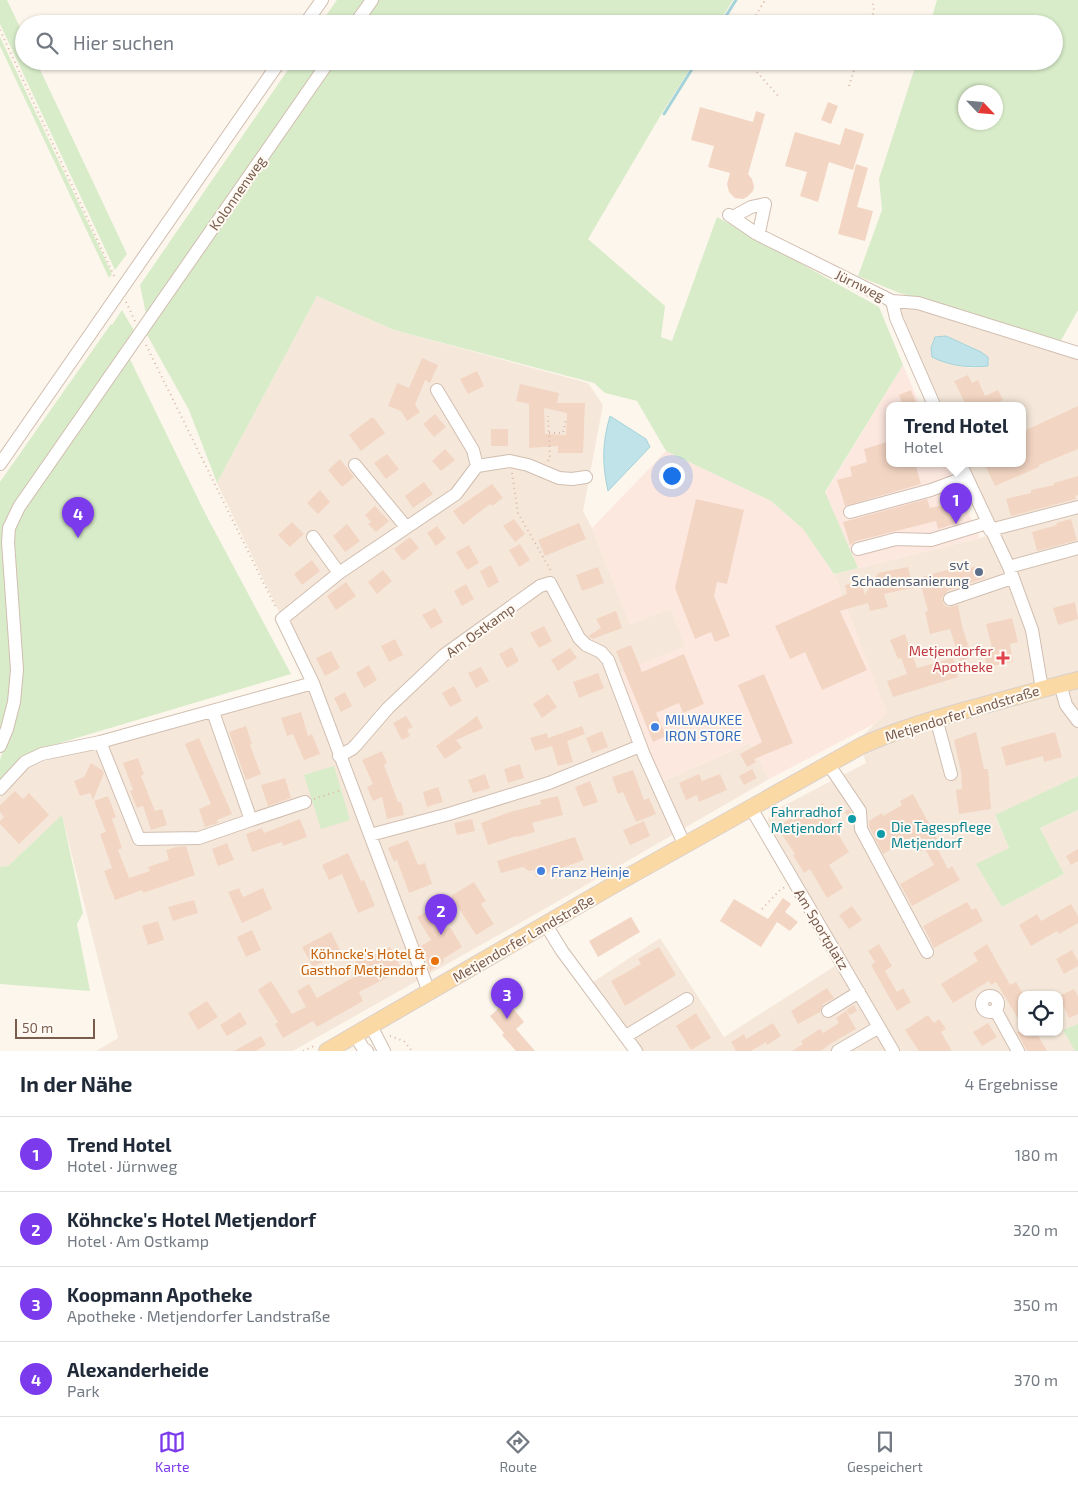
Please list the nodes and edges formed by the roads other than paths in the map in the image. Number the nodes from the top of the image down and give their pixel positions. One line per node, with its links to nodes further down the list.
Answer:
1 (322, 0): 3 (street)
2 (372, 0): 4 (street)
3 (311, 15)
4 (361, 15)
5 (274, 70): 12 (street)
6 (323, 70): 36 (street, Kolonnenweg)
7 (757, 234): 7 (street, Jürnweg); 8 (street, Jürnweg)
8 (892, 301): 9 (street); 11 (street, Jürnweg)
9 (1078, 354)
10 (436, 390): 14 (street)
11 (933, 402)
12 (0, 464)
13 (355, 464): 20 (street)
14 (477, 466): 16 (street); 20 (street)
15 (962, 467): 17 (street)
16 (586, 477)
17 (966, 477): 19 (street); 21 (street)
18 (1078, 507): 21 (street)
19 (850, 512)
20 (406, 527): 25 (street)
21 (989, 527): 24 (street); 26 (street)
22 (313, 536): 25 (street)
23 (1078, 548): 26 (street)
24 (858, 549)
25 (339, 573): 29 (street)
26 (1010, 573): 27 (street); 31 (street)
27 (950, 599)
28 (1078, 680): 30 (main road, Metjendorfer Landstraße)
29 (313, 683): 32 (street); 38 (street)
30 (1060, 684): 31 (main road, Metjendorfer Landstraße); 34 (street)
31 (1042, 688): 33 (main road, Metjendorfer Landstraße)
32 (213, 712): 35 (street); 44 (street)
33 (936, 718): 39 (main road, Metjendorfer Landstraße); 40 (street)
34 (1078, 721)
35 (100, 742): 41 (street); 44 (street)
36 (0, 746)
37 (640, 746): 38 (street, Am Ostkamp); 45 (street); 46 (street)
38 (339, 756): 45 (street)
39 (829, 764): 43 (main road, Metjendorfer Landstraße); 48 (street)
40 (951, 774)
41 (0, 790)
42 (305, 802): 44 (street)
43 (751, 808): 46 (main road, Metjendorfer Landstraße); 50 (street, Am Sportplatz)
44 (251, 820)
45 (370, 835): 49 (street)
46 (685, 846): 47 (main road, Metjendorfer Landstraße)
47 (546, 925): 49 (main road, Metjendorfer Landstraße); 57 (street)
48 (926, 952)
49 (429, 992): 54 (main road, Metjendorfer Landstraße)
50 (859, 992): 52 (street); 55 (street, Am Sportplatz)
51 (687, 999): 57 (street)
52 (828, 1011)
53 (996, 1011): 64 (street)
54 (371, 1026): 56 (main road, Metjendorfer Landstraße); 60 (street)
55 (879, 1027): 62 (street); 63 (street, Am Sportplatz)
56 (355, 1035): 58 (main road, Metjendorfer Landstraße); 59 (street)
57 (626, 1036): 61 (street)
58 (327, 1051)
59 (367, 1051)
60 (384, 1051)
61 (636, 1051)
62 (838, 1051)
63 (893, 1051)
64 (1018, 1051)

